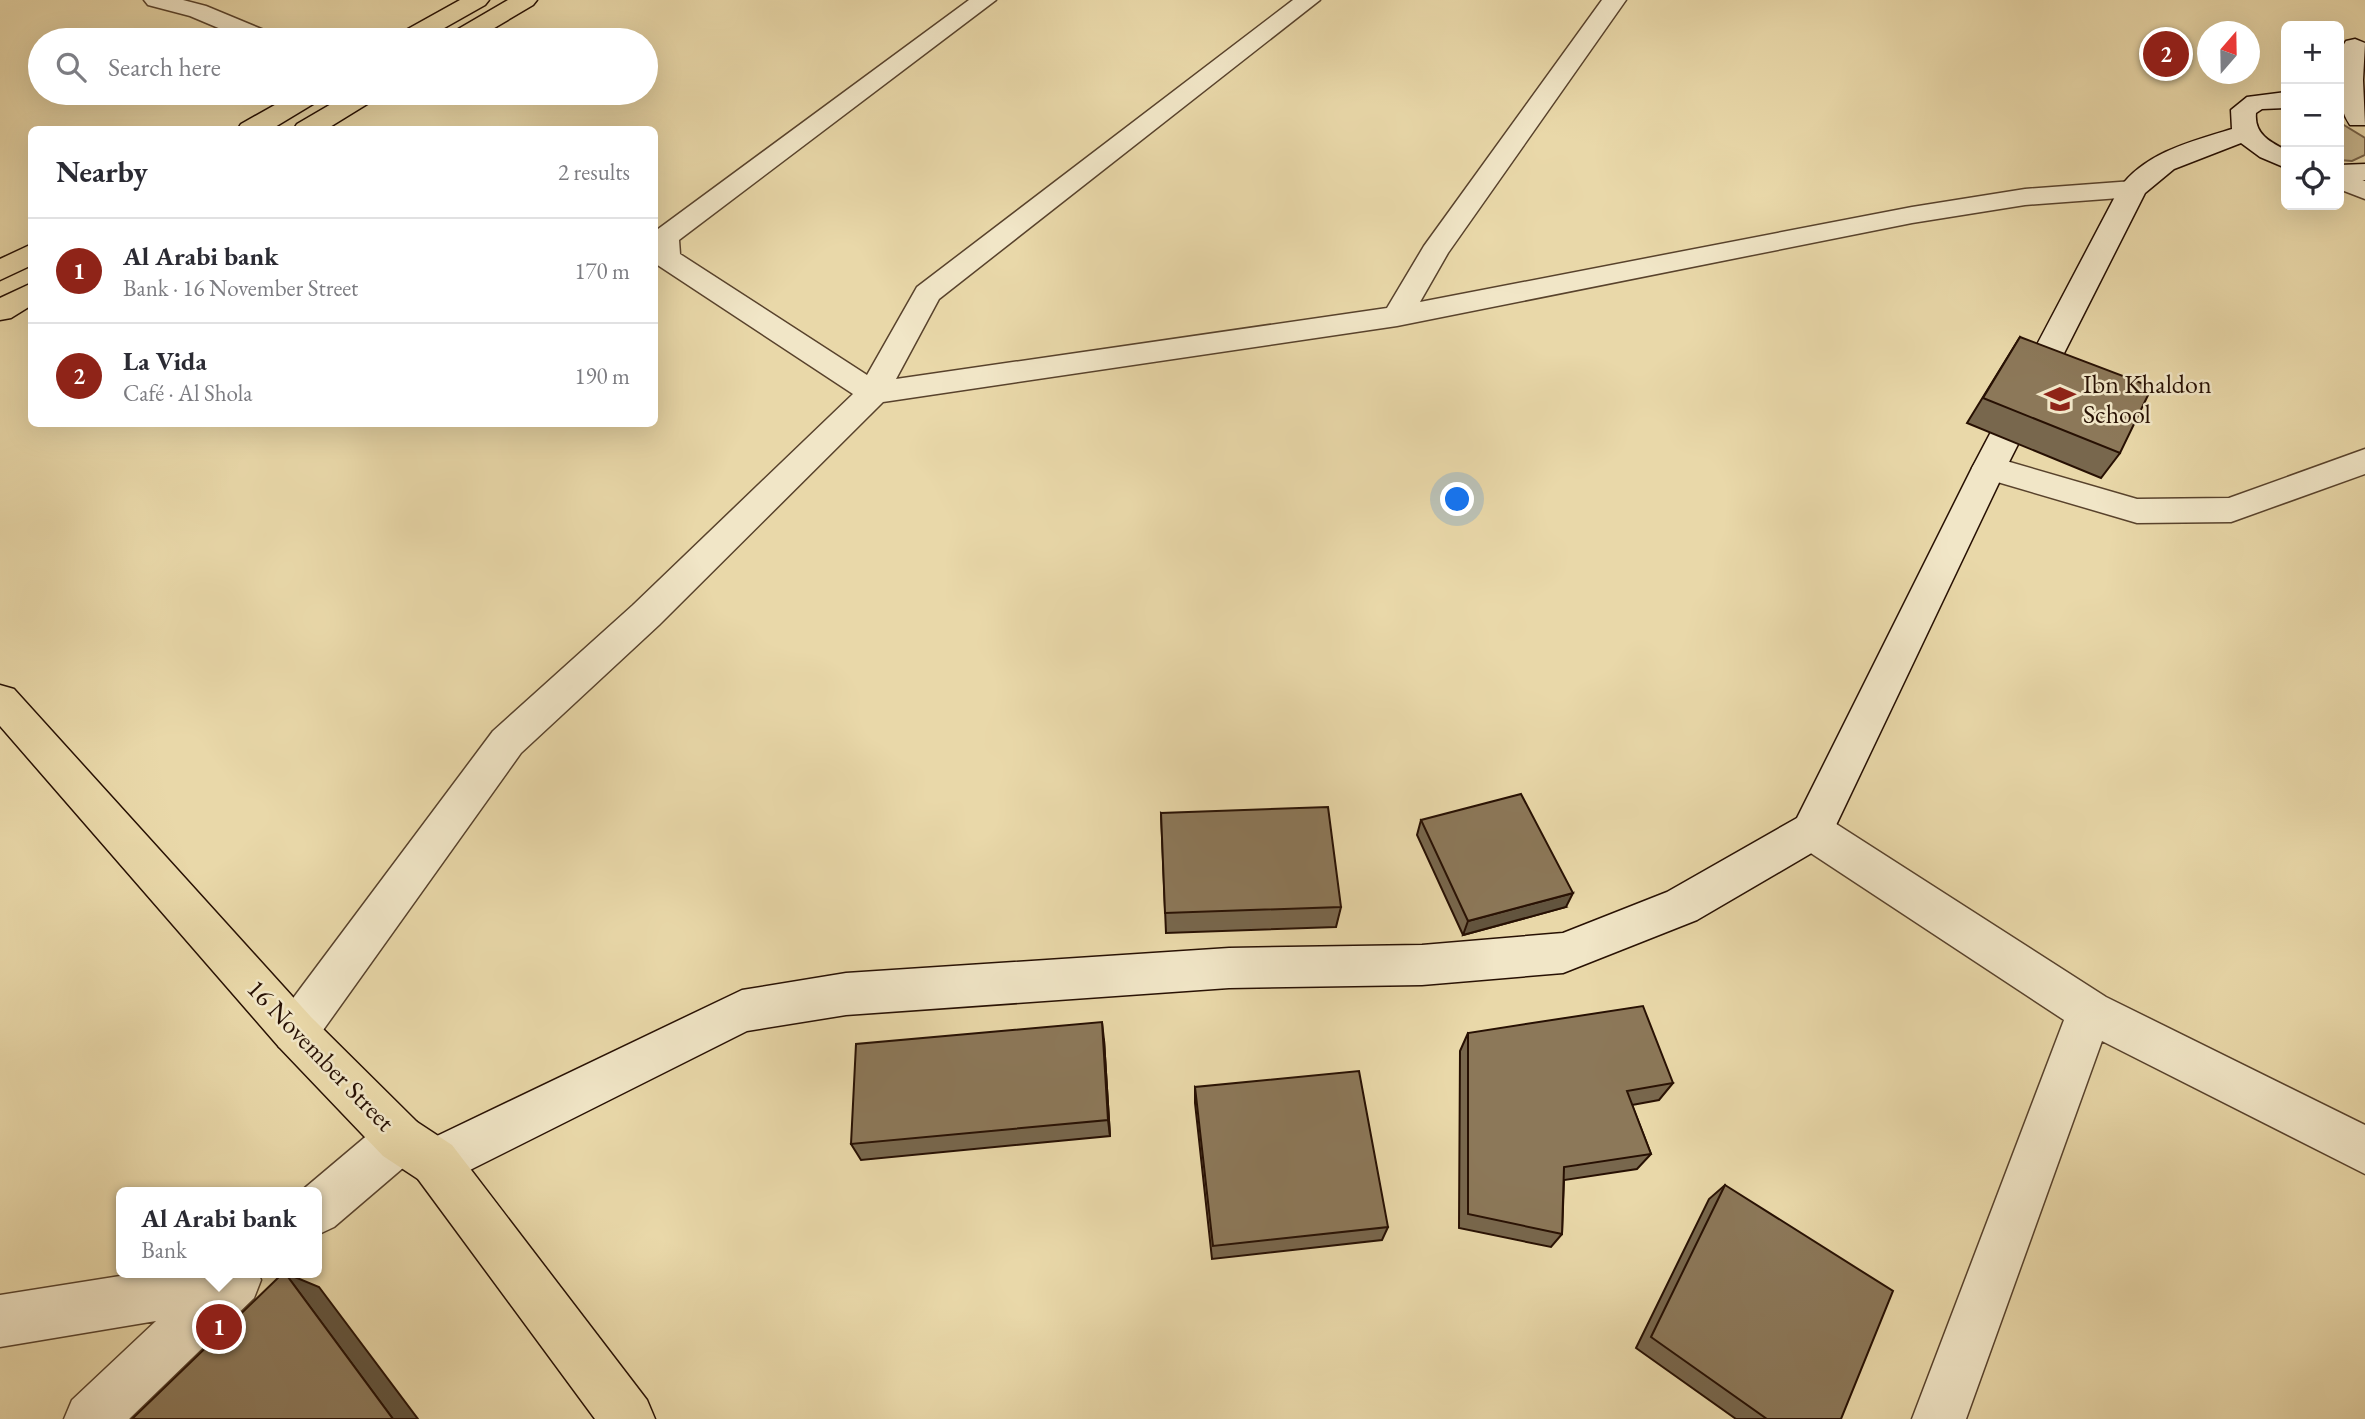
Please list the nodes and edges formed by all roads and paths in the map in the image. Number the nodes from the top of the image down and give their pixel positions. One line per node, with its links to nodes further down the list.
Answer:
1 (156, 0): 7 (street)
2 (477, 0): 9 (main road)
3 (525, 0): 10 (main road)
4 (984, 0): 30 (street)
5 (1308, 0): 30 (street)
6 (1614, 0): 29 (street)
7 (208, 5): 8 (street)
8 (247, 28)
9 (428, 28)
10 (477, 28)
11 (2353, 48): 15 (street)
12 (2281, 97): 18 (street)
13 (293, 105): 16 (main road)
14 (348, 105): 17 (main road)
15 (2354, 117)
16 (257, 126)
17 (313, 126)
18 (2246, 133): 19 (street); 23 (street)
19 (2281, 157)
20 (2365, 172): 21 (street)
21 (2344, 173)
22 (2344, 181): 24 (street)
23 (2133, 189): 29 (street); 32 (street)
24 (2365, 191)
25 (28, 255): 26 (main road)
26 (0, 271)
27 (28, 294): 28 (main road)
28 (0, 311)
29 (1397, 316): 30 (street)
30 (873, 393): 36 (street)
31 (2365, 461): 32 (street)
32 (1989, 468): 34 (street)
33 (0, 700): 36 (main road, 16 November Street)
34 (1812, 831): 35 (street); 37 (street)
35 (2090, 1012): 38 (street); 44 (street)
36 (295, 1032): 37 (main road, 16 November Street)
37 (418, 1150): 39 (street); 43 (main road, 16 November Street)
38 (2365, 1150)
39 (322, 1207)
40 (238, 1278): 41 (street); 42 (street)
41 (0, 1321)
42 (91, 1419)
43 (628, 1419)
44 (1939, 1419)

